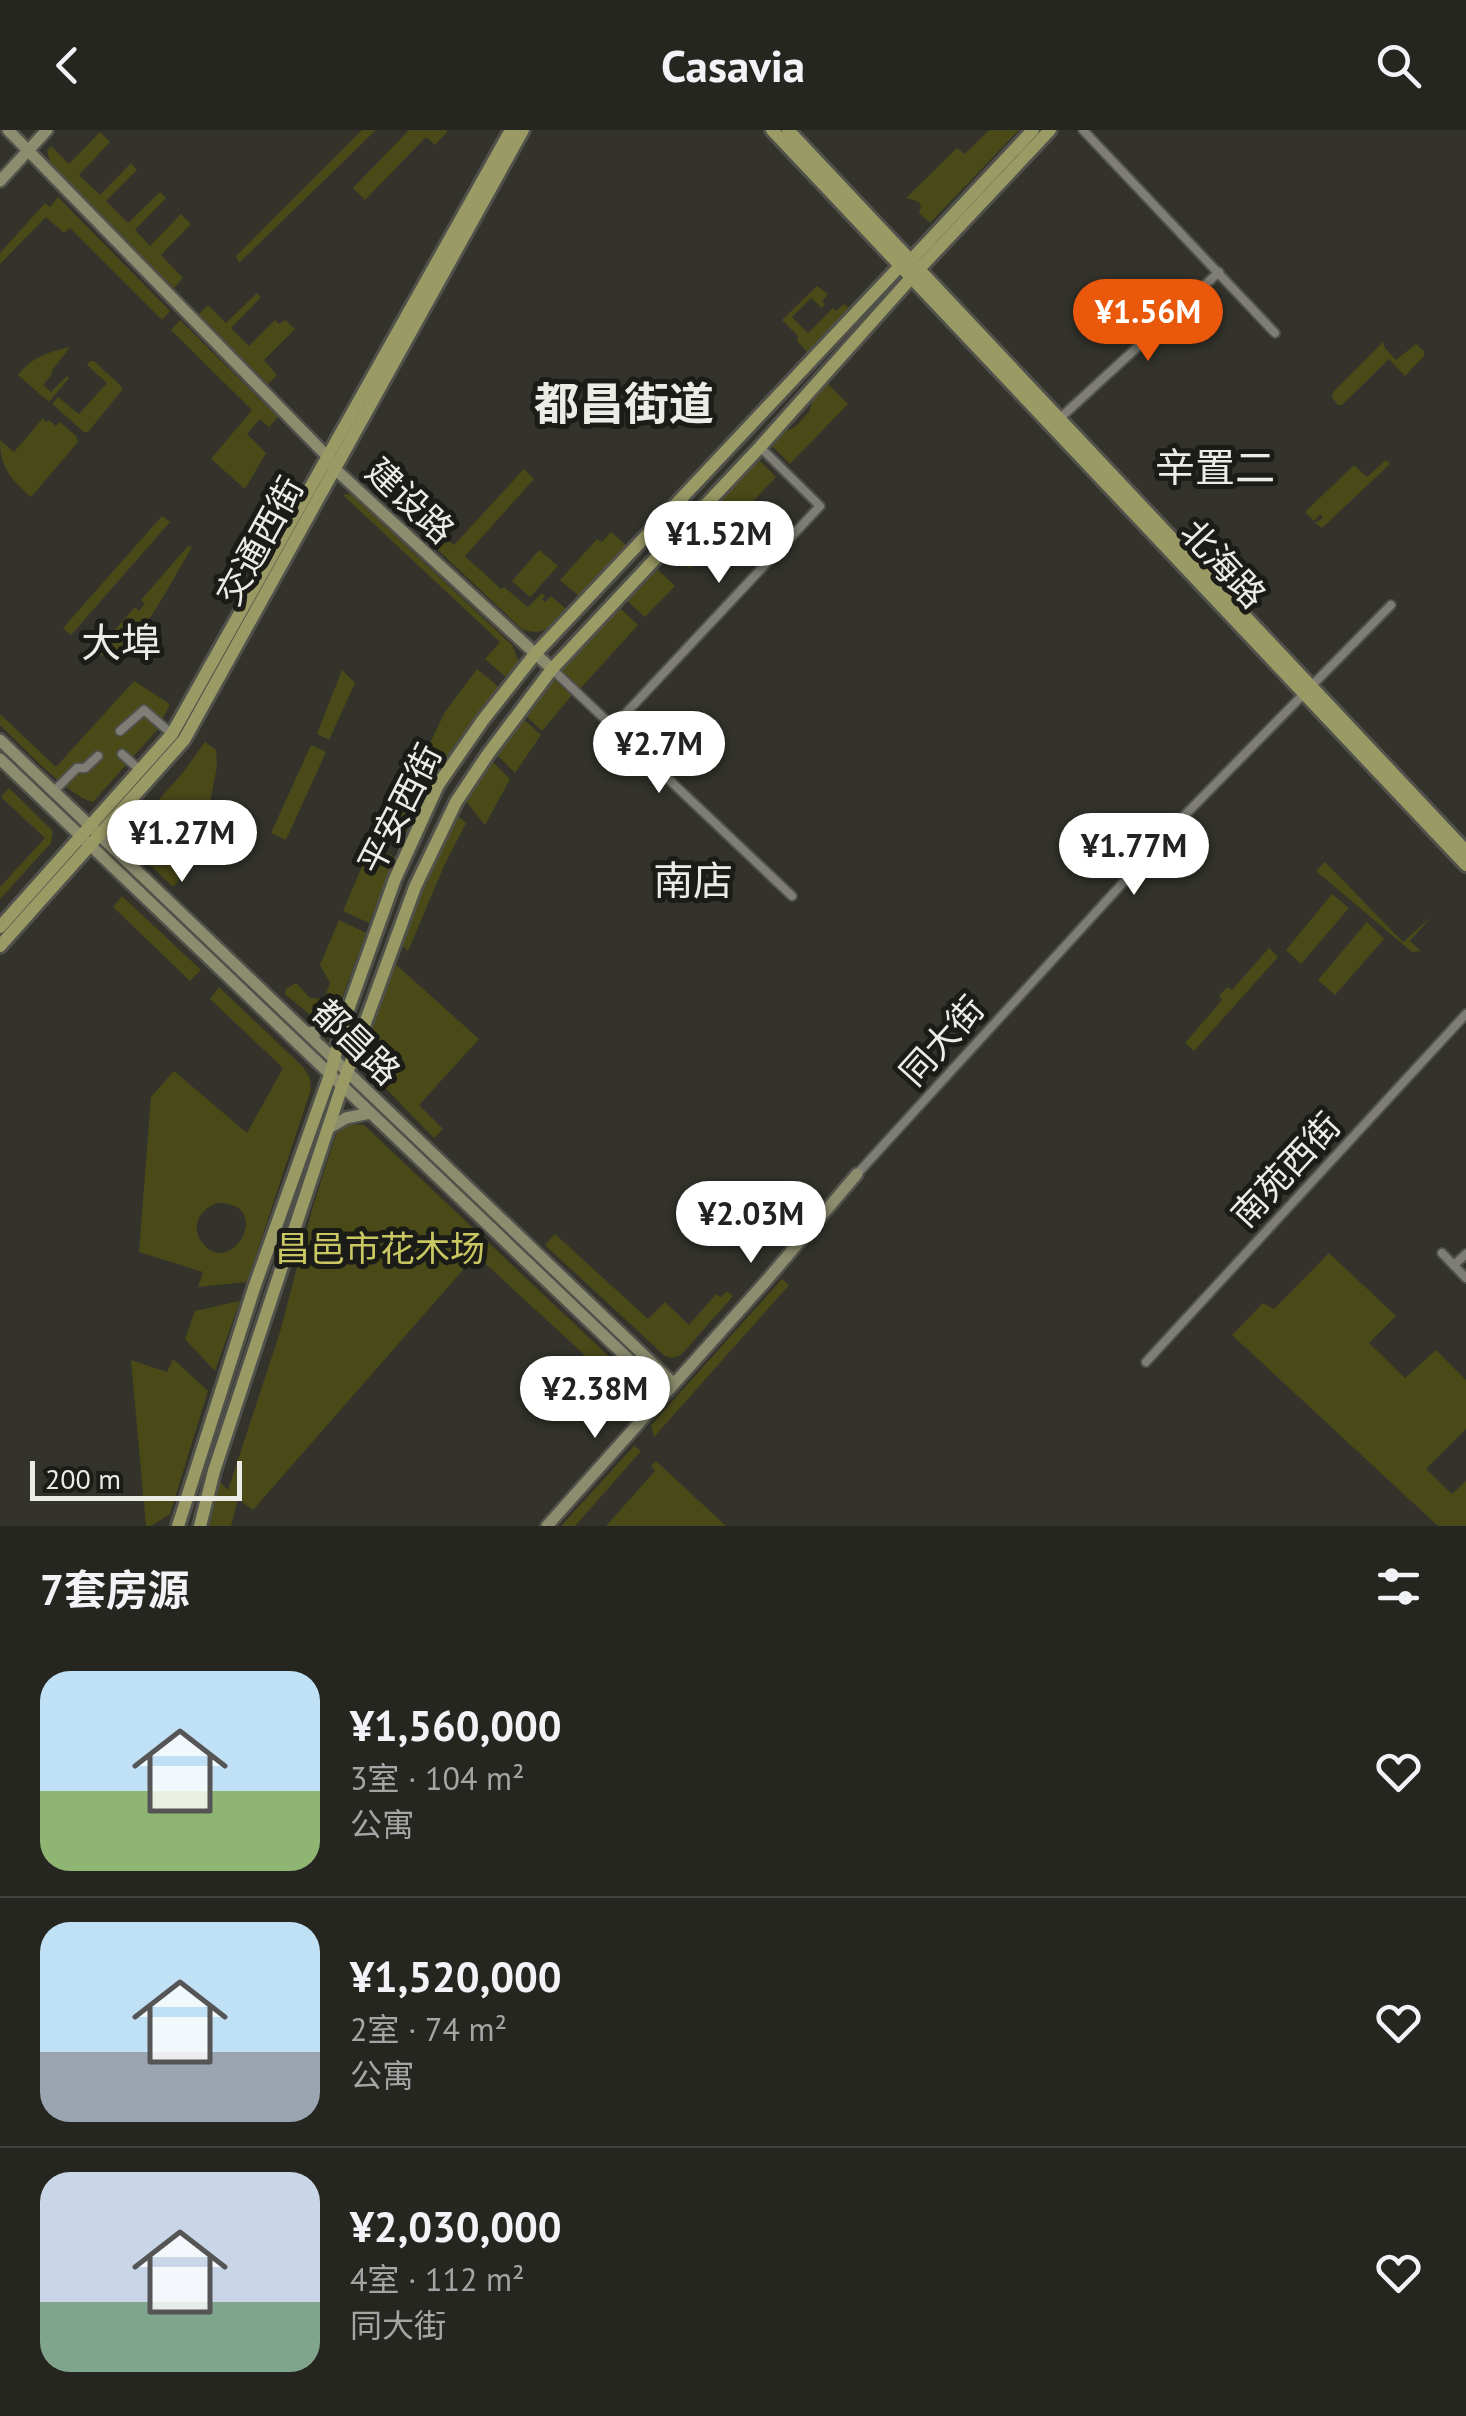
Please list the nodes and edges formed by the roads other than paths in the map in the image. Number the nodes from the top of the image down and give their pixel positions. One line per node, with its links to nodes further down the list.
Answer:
1 (8, 130): 10 (street, 建设路)
2 (47, 130): 10 (street)
3 (511, 130): 17 (main road, 交通西街)
4 (522, 130): 17 (main road, 交通西街)
5 (772, 130): 12 (main road, 北海路)
6 (788, 130): 12 (main road, 北海路)
7 (1033, 130): 12 (main road)
8 (1050, 130): 12 (main road)
9 (1083, 130): 13 (street)
10 (28, 151): 11 (street); 17 (street, 建设路)
11 (0, 181)
12 (910, 268): 15 (main road, 北海路); 16 (main road, 平安西街); 19 (main road, 平安西街)
13 (1219, 272): 14 (street); 15 (street)
14 (1274, 333)
15 (1055, 422): 21 (main road, 北海路)
16 (760, 448): 20 (main road, 平安西街); 22 (street)
17 (331, 462): 19 (street, 建设路); 24 (main road, 交通西街); 31 (main road, 交通西街)
18 (1391, 605): 21 (street, 同大街)
19 (535, 654): 20 (street, 建设路); 38 (main road, 平安西街)
20 (552, 669): 22 (street, 建设路); 42 (main road, 平安西街)
21 (1308, 690): 32 (main road, 北海路); 33 (main road, 北海路); 45 (street, 同大街)
22 (613, 727): 34 (street, 建设路)
23 (120, 731): 24 (street)
24 (172, 734): 29 (main road, 交通西街)
25 (0, 740): 30 (street, 都昌路)
26 (122, 754): 29 (street)
27 (98, 756): 30 (street)
28 (0, 759): 31 (street, 都昌路)
29 (141, 771): 31 (main road, 交通西街)
30 (54, 792): 31 (street, 都昌路)
31 (91, 836): 35 (main road, 交通西街); 36 (main road, 交通西街); 39 (street, 都昌路); 41 (street, 都昌路)
32 (1466, 851)
33 (1466, 866)
34 (792, 896)
35 (0, 927)
36 (0, 946)
37 (1466, 1014): 50 (street, 南苑西街)
38 (344, 1021): 39 (street); 40 (main road, 平安西街)
39 (308, 1033): 40 (street, 都昌路)
40 (334, 1060): 41 (main road, 平安西街); 42 (street, 都昌路)
41 (330, 1075): 42 (street, 都昌路); 52 (main road, 平安西街)
42 (345, 1079): 43 (street, 都昌路); 44 (main road, 平安西街); 51 (street, 都昌路)
43 (370, 1112): 44 (street); 51 (street, 都昌路)
44 (329, 1128): 53 (main road, 平安西街)
45 (858, 1174): 51 (street, 同大街)
46 (1442, 1253): 48 (street)
47 (1466, 1254): 48 (street)
48 (1454, 1266): 49 (street)
49 (1466, 1278)
50 (1146, 1362)
51 (669, 1388): 54 (street, 同大街)
52 (178, 1526)
53 (200, 1526)
54 (547, 1526)

